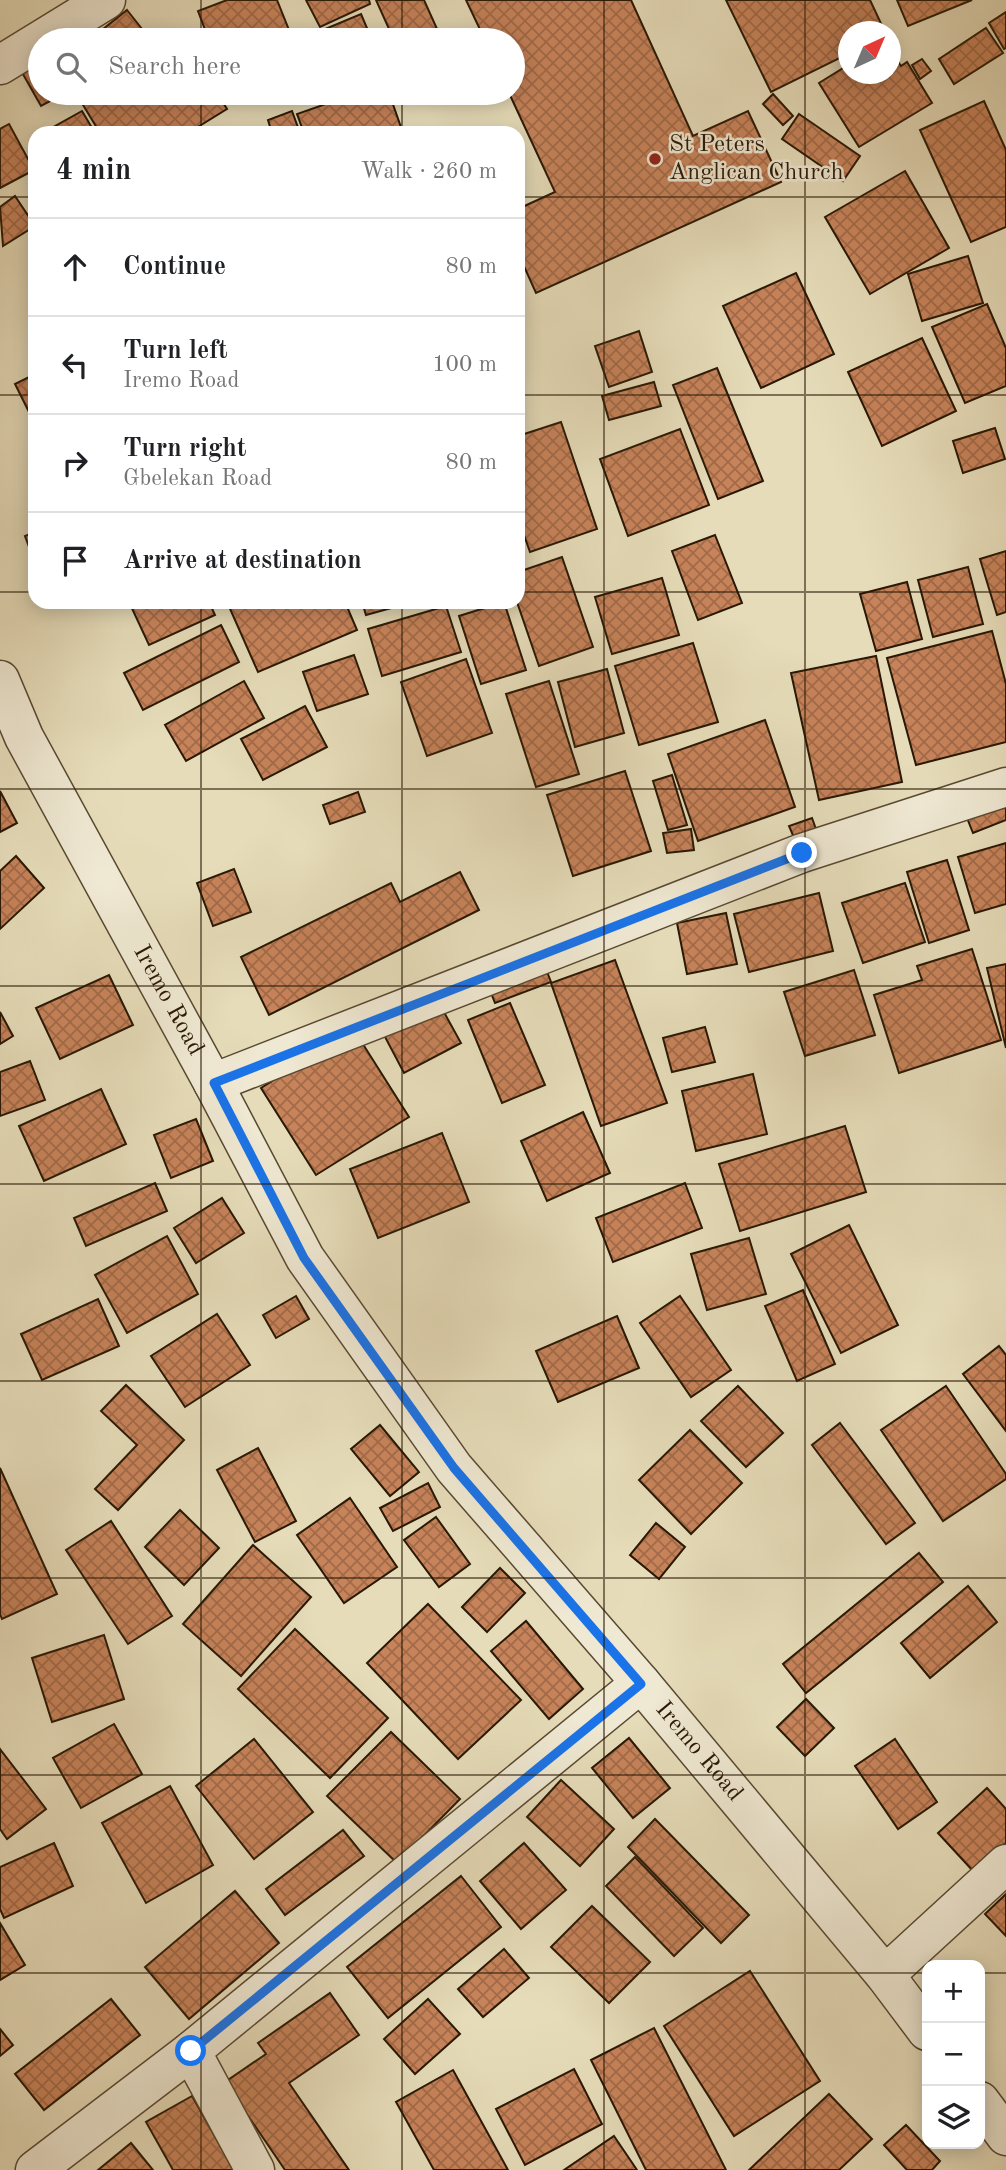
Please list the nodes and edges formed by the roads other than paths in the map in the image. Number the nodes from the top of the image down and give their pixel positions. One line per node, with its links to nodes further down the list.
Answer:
1 (106, 0): 2 (street)
2 (60, 28)
3 (28, 48): 4 (street)
4 (0, 65)
5 (0, 680): 6 (street, Iremo Road)
6 (12, 745): 8 (street, Iremo Road)
7 (1006, 787): 8 (street)
8 (214, 1083): 9 (street, Iremo Road)
9 (641, 1684): 11 (street, Iremo Road); 13 (street)
10 (1006, 1864): 11 (street)
11 (885, 1975): 12 (street, Iremo Road)
12 (922, 2024)
13 (191, 2051): 16 (street); 17 (street)
14 (985, 2108): 15 (street)
15 (1006, 2136)
16 (35, 2170)
17 (255, 2170)

